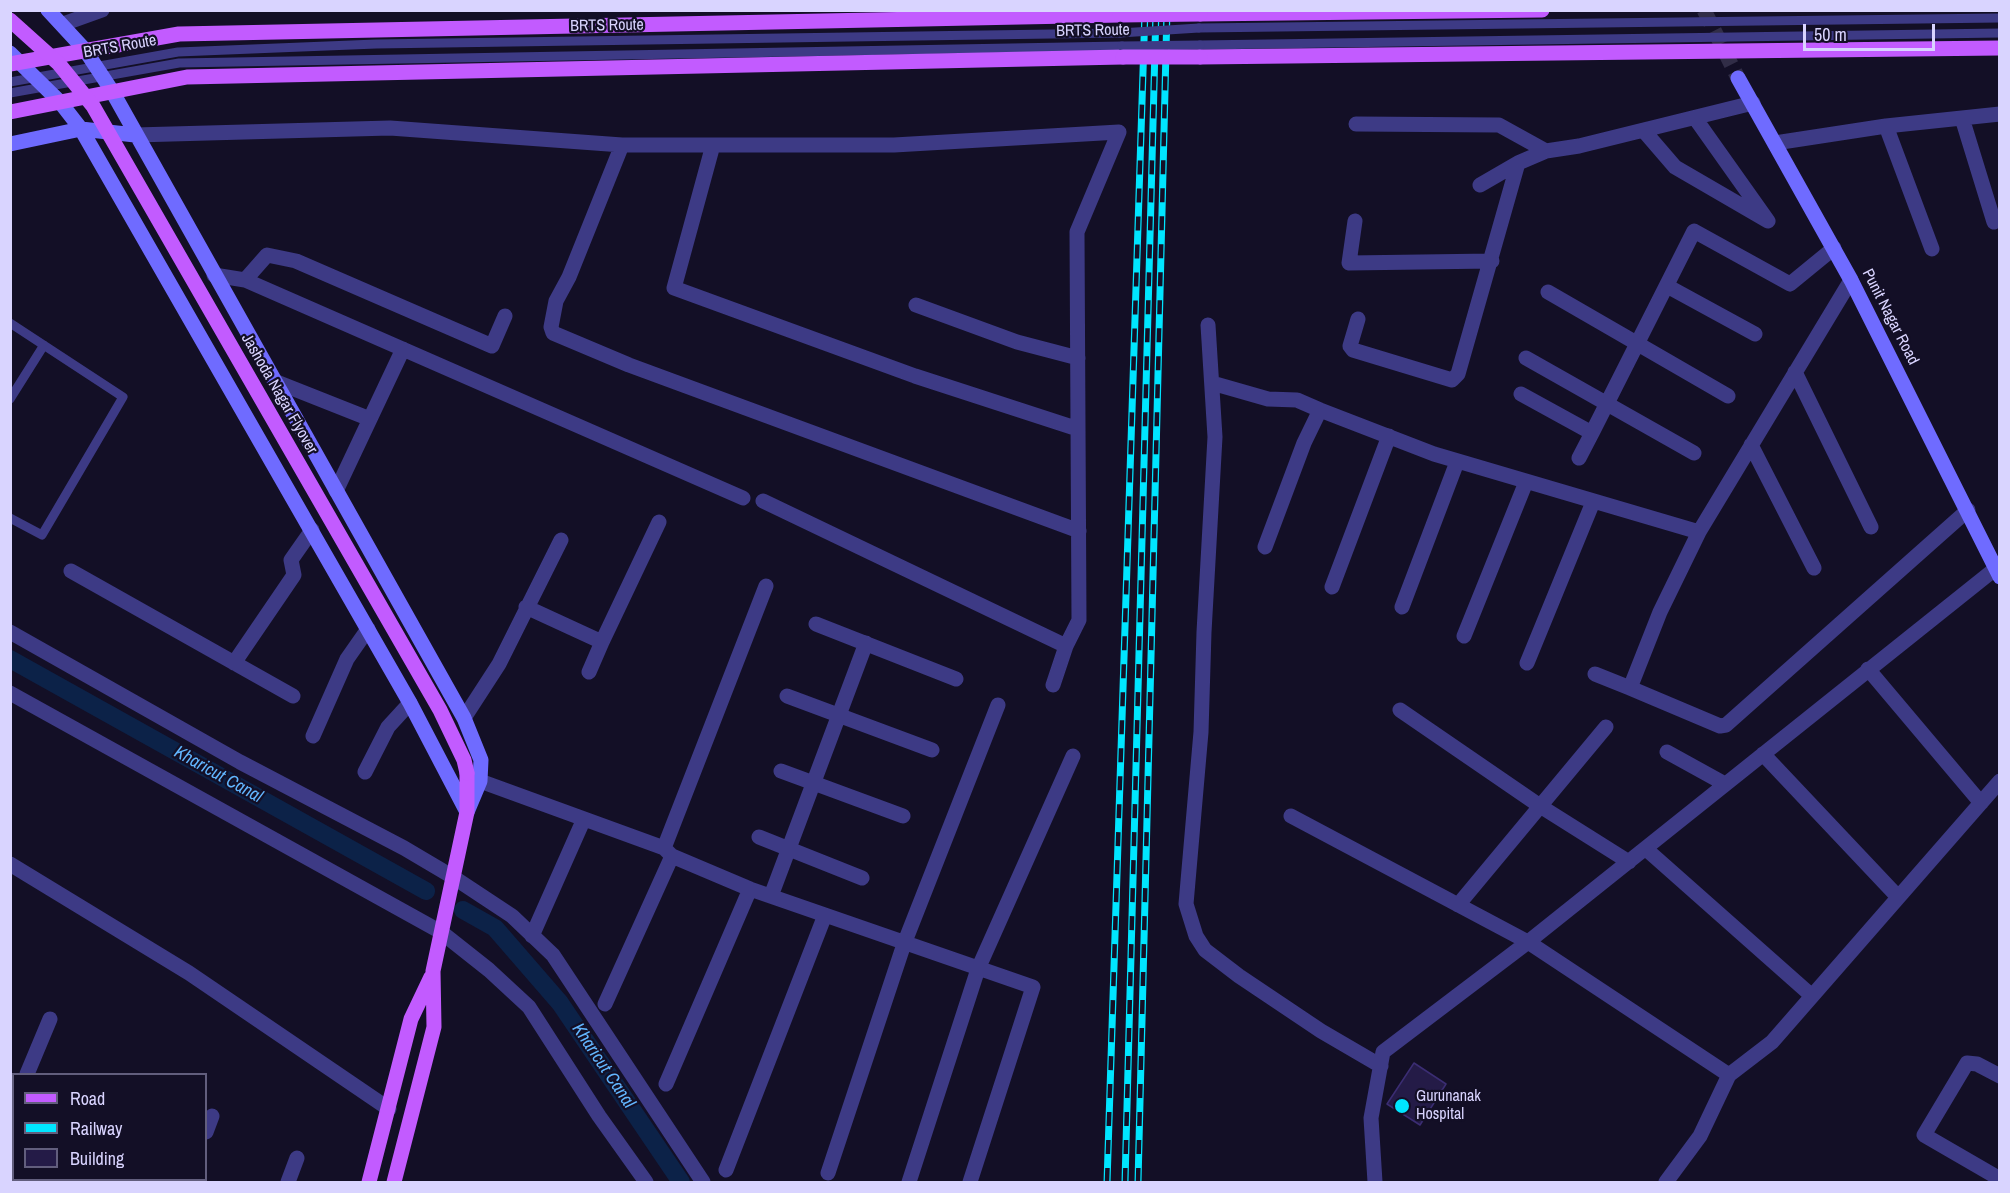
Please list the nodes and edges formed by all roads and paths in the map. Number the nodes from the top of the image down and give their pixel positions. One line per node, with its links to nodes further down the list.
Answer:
1 (48, 10): 7 (street)
2 (102, 10): 7 (street)
3 (1542, 10): 6 (main road)
4 (2000, 18): 6 (lane, BRTS Route)
5 (10, 20): 133 (main road, Jashoda Nagar Flyover, bridge)
6 (1199, 21): 10 (main road, bridge); 14 (lane, BRTS Route, bridge)
7 (63, 24): 10 (street)
8 (2000, 33): 12 (lane)
9 (2000, 48): 12 (main road)
10 (85, 50): 13 (main road); 14 (street)
11 (1122, 51): 12 (main road, bridge); 14 (lane, BRTS Route); 18 (main road)
12 (1200, 51)
13 (14, 60): 17 (street)
14 (100, 71): 17 (lane, BRTS Route); 18 (street)
15 (1738, 78): 21 (street, Punit Nagar Road)
16 (10, 82): 17 (lane, BRTS Route)
17 (41, 82): 19 (lane, BRTS Route); 20 (street)
18 (112, 91): 20 (main road); 30 (street)
19 (10, 93)
20 (60, 102): 22 (main road); 28 (street)
21 (1753, 104): 24 (street); 32 (street, Punit Nagar Road)
22 (10, 112)
23 (2000, 114): 25 (street)
24 (1695, 118): 29 (street); 29 (street)
25 (1962, 118): 27 (street); 39 (street)
26 (1356, 124): 35 (street)
27 (1886, 126): 32 (street); 41 (street)
28 (81, 129): 30 (street); 31 (street); 84 (street)
29 (1644, 131): 35 (street)
30 (135, 135): 33 (street); 43 (street)
31 (10, 144)
32 (1775, 144): 40 (street, Punit Nagar Road)
33 (622, 145): 34 (street); 85 (street)
34 (713, 145): 57 (street); 68 (street)
35 (1546, 151): 36 (street)
36 (1518, 163): 37 (street); 42 (street)
37 (1480, 185)
38 (1355, 221): 42 (street)
39 (1994, 222)
40 (1834, 248): 45 (street, Punit Nagar Road); 46 (street)
41 (1932, 249)
42 (1492, 261): 50 (street)
43 (214, 275): 44 (street); 60 (street)
44 (245, 280): 49 (street); 56 (street)
45 (1851, 280): 59 (street); 80 (street, Punit Nagar Road)
46 (1667, 286): 53 (street); 54 (street)
47 (1548, 292): 54 (street)
48 (916, 305): 57 (street)
49 (505, 315)
50 (1358, 319)
51 (10, 323): 55 (lane)
52 (1208, 325): 61 (street)
53 (1755, 334)
54 (1638, 343): 63 (street); 65 (street)
55 (44, 345): 64 (lane); 81 (lane)
56 (403, 349): 67 (street); 77 (street)
57 (1078, 358): 68 (street)
58 (1526, 358): 65 (street)
59 (1795, 372): 71 (street); 83 (street)
60 (274, 381): 67 (street); 76 (street)
61 (1212, 383): 66 (street); 159 (street)
62 (1521, 394): 69 (street)
63 (1728, 396)
64 (10, 399)
65 (1607, 404): 69 (street); 72 (street)
66 (1320, 410): 70 (street); 88 (street)
67 (370, 419): 76 (street)
68 (1078, 429): 85 (street)
69 (1592, 433): 73 (street)
70 (1389, 436): 74 (street); 93 (street)
71 (1751, 445): 86 (street); 89 (street)
72 (1694, 453)
73 (1579, 458)
74 (1457, 462): 75 (street); 94 (street)
75 (1526, 482): 79 (street); 99 (street)
76 (336, 491): 118 (street)
77 (743, 498)
78 (764, 501): 102 (street)
79 (1593, 502): 86 (street); 104 (street)
80 (1968, 510): 90 (street, Punit Nagar Road); 110 (street)
81 (10, 518)
82 (659, 522): 100 (street)
83 (1871, 527)
84 (312, 530): 97 (street); 103 (street)
85 (1079, 531): 102 (street)
86 (1699, 532): 110 (street)
87 (561, 540): 95 (street)
88 (1265, 547)
89 (1814, 568)
90 (1998, 570): 105 (street)
91 (71, 571): 103 (street)
92 (766, 586): 140 (street)
93 (1332, 587)
94 (1402, 606)
95 (526, 608): 100 (street); 118 (street)
96 (816, 624): 101 (street)
97 (368, 629): 114 (street); 120 (street)
98 (10, 632): 143 (street)
99 (1464, 636)
100 (602, 642): 106 (street)
101 (866, 643): 108 (street); 117 (street)
102 (1066, 646): 109 (street)
103 (234, 663): 112 (street)
104 (1527, 663)
105 (1868, 669): 123 (street); 131 (street)
106 (589, 672)
107 (1594, 674): 110 (street)
108 (957, 679)
109 (1053, 685)
110 (1630, 688)
111 (10, 693): 150 (street)
112 (293, 696)
113 (787, 696): 117 (street)
114 (410, 703): 126 (street); 133 (street)
115 (998, 705): 153 (street)
116 (1400, 710): 132 (street)
117 (838, 715): 121 (street); 129 (street)
118 (464, 718): 127 (street)
119 (1606, 727): 132 (street)
120 (313, 736)
121 (932, 750)
122 (1667, 752): 130 (street)
123 (1763, 754): 130 (street); 147 (street)
124 (1073, 756): 154 (street)
125 (781, 771): 129 (street)
126 (366, 772)
127 (480, 781): 133 (street); 136 (street)
128 (2000, 781): 131 (street)
129 (812, 782): 134 (street); 138 (street)
130 (1725, 784): 139 (street)
131 (1981, 803): 147 (street)
132 (1540, 806): 141 (street); 148 (street)
133 (467, 812): 143 (main road, Jashoda Nagar Flyover)
134 (903, 816)
135 (1291, 816): 148 (street)
136 (584, 820): 140 (street); 151 (street)
137 (759, 837): 138 (street)
138 (788, 849): 144 (street); 146 (street)
139 (1646, 849): 141 (street); 156 (street)
140 (668, 852): 145 (street); 157 (street)
141 (1629, 862): 152 (street)
142 (10, 864): 164 (street)
143 (453, 877): 150 (main road, Jashoda Nagar Flyover); 151 (street)
144 (862, 878)
145 (750, 889): 146 (street); 163 (street)
146 (771, 896): 149 (street)
147 (1898, 897): 156 (street)
148 (1458, 905): 152 (street)
149 (825, 915): 153 (street); 168 (street)
150 (441, 932): 155 (main road, Jashoda Nagar Flyover); 174 (street)
151 (532, 936): 175 (street)
152 (1528, 942): 159 (street); 161 (street)
153 (904, 944): 154 (street); 169 (street)
154 (978, 969): 176 (street); 177 (street)
155 (433, 971): 164 (main road); 173 (main road)
156 (1812, 996): 161 (street)
157 (605, 1004)
158 (50, 1019): 160 (street)
159 (1381, 1065): 178 (street)
160 (27, 1073)
161 (1729, 1076): 179 (street)
162 (2000, 1076): 170 (street)
163 (666, 1084)
164 (389, 1109): 172 (main road)
165 (212, 1116): 166 (street)
166 (207, 1129)
167 (297, 1158): 171 (street)
168 (726, 1170)
169 (828, 1173)
170 (2000, 1179)
171 (288, 1182)
172 (369, 1182)
173 (394, 1182)
174 (646, 1182)
175 (703, 1182)
176 (909, 1182)
177 (970, 1182)
178 (1375, 1182)
179 (1666, 1182)

